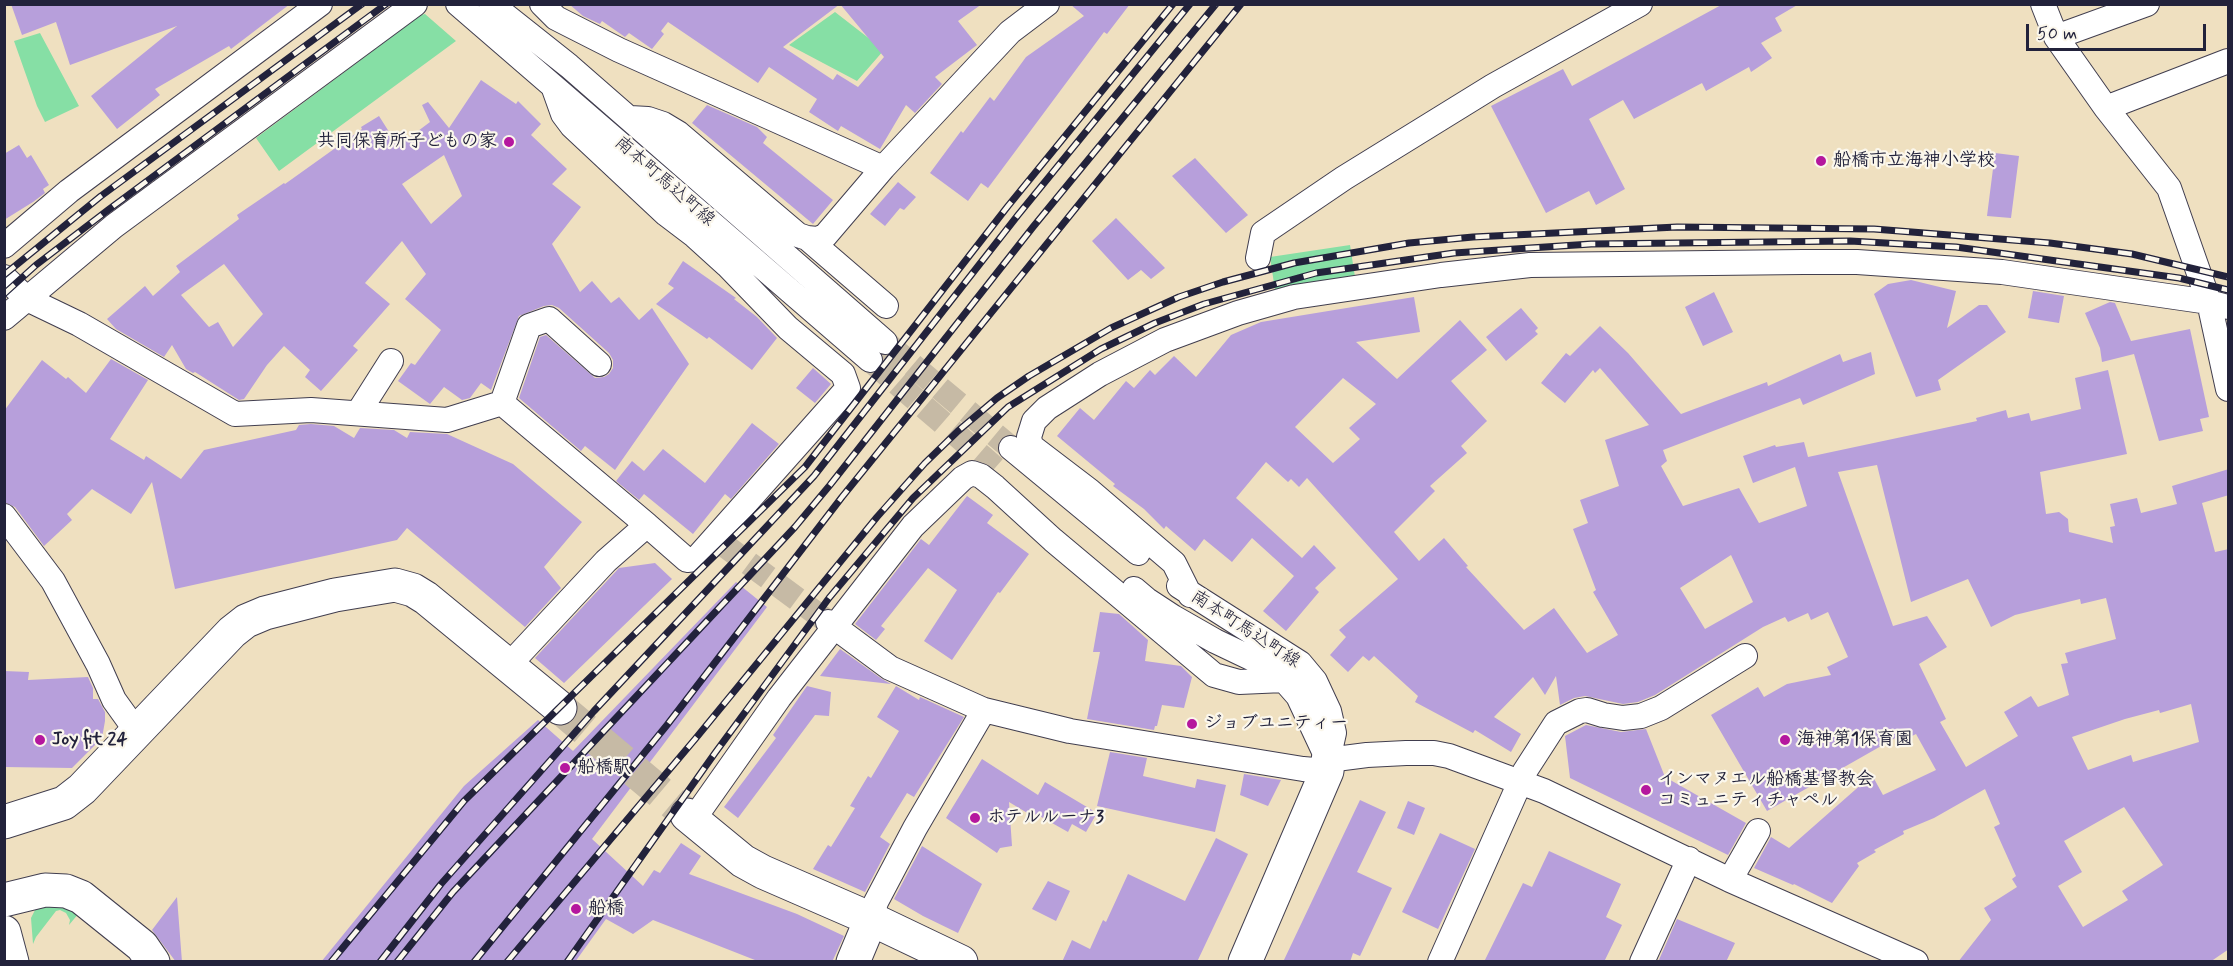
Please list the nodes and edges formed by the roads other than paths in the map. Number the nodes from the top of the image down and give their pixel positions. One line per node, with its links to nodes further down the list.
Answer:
1 (320, 4): 17 (street)
2 (415, 4): 20 (street)
3 (458, 4): 12 (street, 南本町馬込町線)
4 (491, 4): 14 (street, 南本町馬込町線)
5 (542, 4): 15 (street)
6 (1047, 4): 15 (street)
7 (1640, 4): 18 (street)
8 (2043, 4): 10 (street)
9 (2147, 4): 10 (street)
10 (2056, 37): 13 (street)
11 (2229, 61): 13 (street)
12 (553, 86): 14 (street, 南本町馬込町線); 32 (street)
13 (2106, 108): 21 (street)
14 (630, 118): 16 (street)
15 (883, 168): 16 (street)
16 (807, 238): 22 (street)
17 (4, 246)
18 (1257, 258)
19 (4, 277): 20 (street)
20 (27, 299): 23 (street); 28 (street)
21 (2218, 305): 26 (street); 33 (street)
22 (886, 306)
23 (4, 318)
24 (391, 361): 28 (street)
25 (599, 364): 27 (street)
26 (2229, 389)
27 (501, 403): 28 (street); 32 (street)
28 (358, 413)
29 (1011, 448): 33 (street, 南本町馬込町線)
30 (995, 468): 37 (street, 南本町馬込町線)
31 (4, 516): 40 (street)
32 (647, 525): 36 (street)
33 (1190, 595): 41 (street, 南本町馬込町線)
34 (831, 624): 37 (street); 39 (street); 43 (street)
35 (1745, 656): 42 (street)
36 (509, 665): 38 (street); 40 (street)
37 (1284, 680): 41 (street, 南本町馬込町線)
38 (560, 708)
39 (984, 711): 41 (street); 49 (street)
40 (137, 732): 44 (street)
41 (1328, 765): 42 (street); 55 (street)
42 (1520, 783): 46 (street); 56 (street)
43 (690, 818): 49 (street)
44 (4, 822)
45 (1758, 831): 47 (street)
46 (1689, 859): 47 (street); 57 (street)
47 (1730, 880): 58 (street)
48 (4, 900): 52 (street)
49 (871, 919): 53 (street); 54 (street)
50 (4, 932): 51 (street)
51 (12, 962)
52 (153, 962)
53 (853, 962)
54 (961, 962)
55 (1245, 962)
56 (1440, 962)
57 (1642, 962)
58 (1916, 962)

